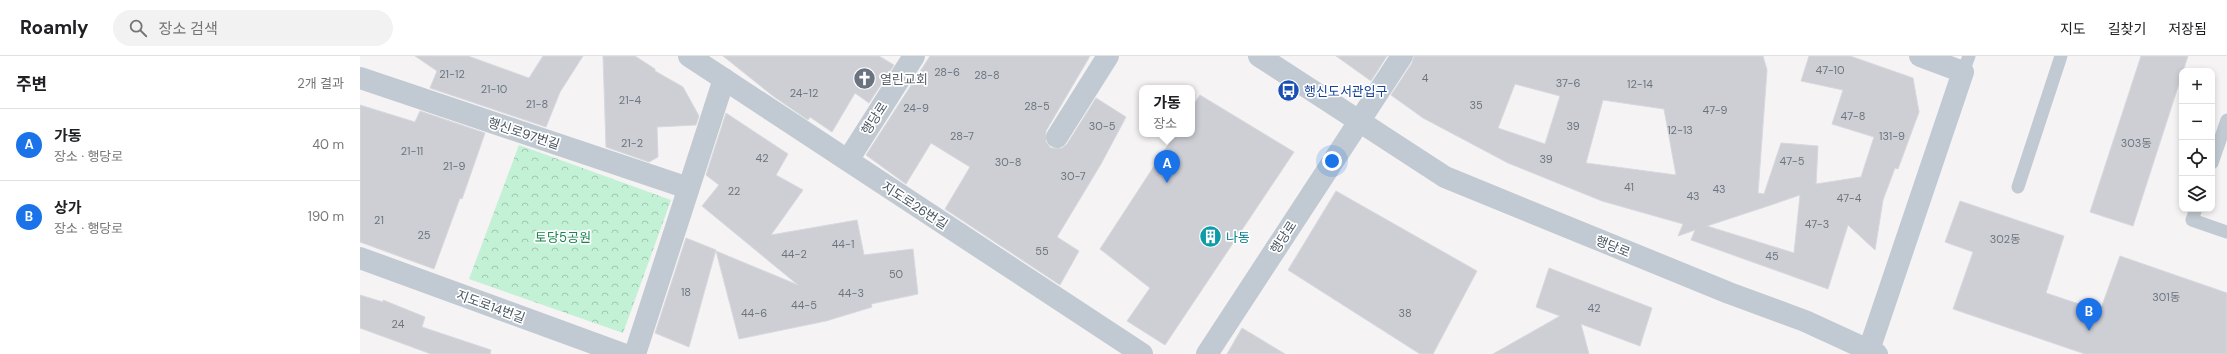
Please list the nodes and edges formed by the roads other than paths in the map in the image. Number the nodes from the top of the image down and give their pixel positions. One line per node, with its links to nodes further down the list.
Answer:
1 (689, 56): 10 (street, 지도로26번길)
2 (914, 56): 15 (street, 행당로)
3 (1108, 56): 13 (street)
4 (1259, 56): 12 (street, 행당로)
5 (1402, 56): 12 (street)
6 (1920, 56): 8 (street)
7 (2061, 56): 16 (lane)
8 (1966, 64): 21 (street)
9 (360, 78): 17 (street, 행신로97번길)
10 (724, 79): 15 (street, 지도로26번길); 17 (street)
11 (2227, 120): 14 (lane)
12 (1358, 121): 21 (street, 행당로); 25 (street, 행당로)
13 (1057, 137)
14 (2215, 154)
15 (848, 160): 24 (street, 지도로26번길)
16 (2018, 187)
17 (688, 188): 23 (street)
18 (2195, 212): 19 (lane)
19 (2227, 232)
20 (360, 258): 22 (street, 지도로14번길)
21 (1873, 352)
22 (623, 354)
23 (634, 354)
24 (1142, 354)
25 (1207, 354)

